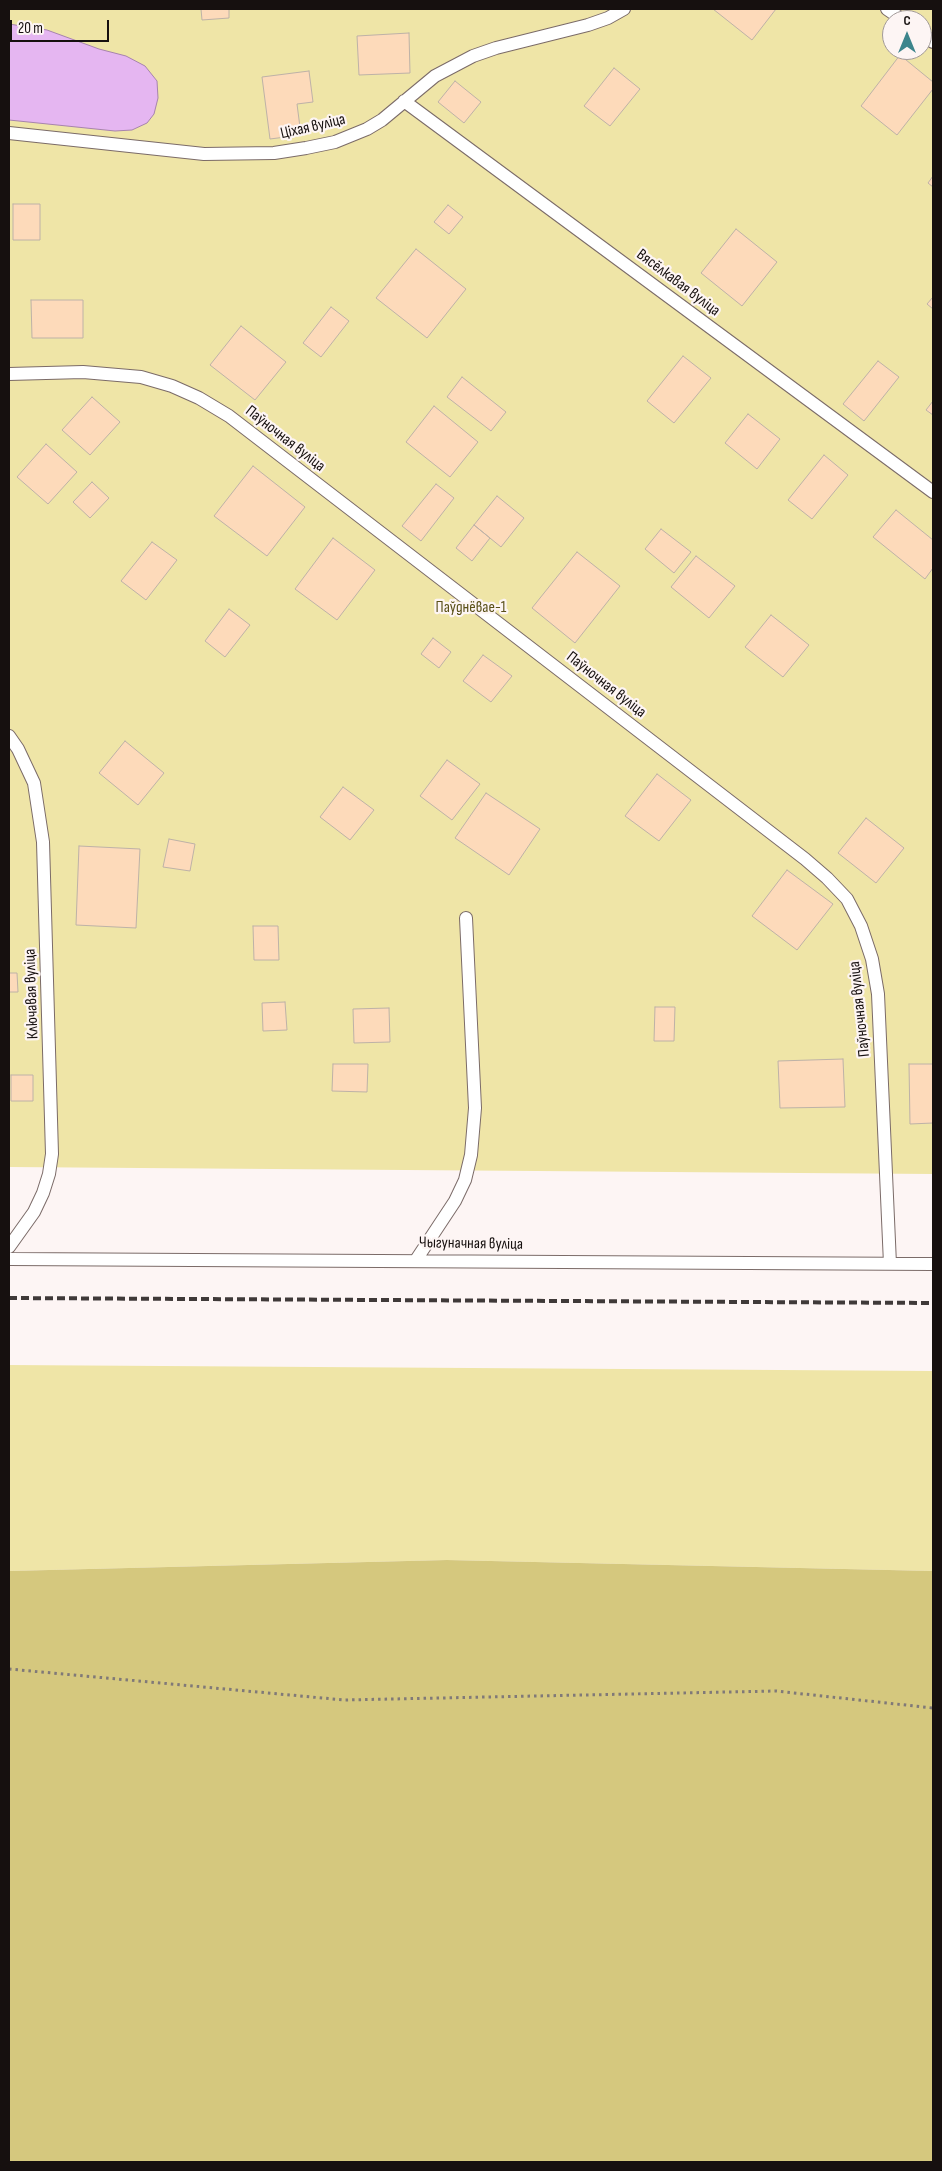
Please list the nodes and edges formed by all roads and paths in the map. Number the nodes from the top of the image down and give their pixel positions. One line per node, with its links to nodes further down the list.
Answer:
1 (624, 9): 2 (lane, Ціхая вуліца)
2 (404, 101): 3 (lane, Ціхая вуліца); 5 (lane, Вясёлкавая вуліца)
3 (9, 133)
4 (9, 374): 11 (lane, Паўночная вуліца)
5 (933, 492)
6 (9, 736): 8 (lane, Ключавая вуліца)
7 (466, 918): 10 (lane)
8 (9, 1247)
9 (9, 1259): 10 (lane, Чыгуначная вуліца)
10 (416, 1260): 11 (lane, Чыгуначная вуліца)
11 (890, 1264): 12 (lane, Чыгуначная вуліца)
12 (933, 1264)
13 (9, 1669): 14 (path)
14 (933, 1708)

